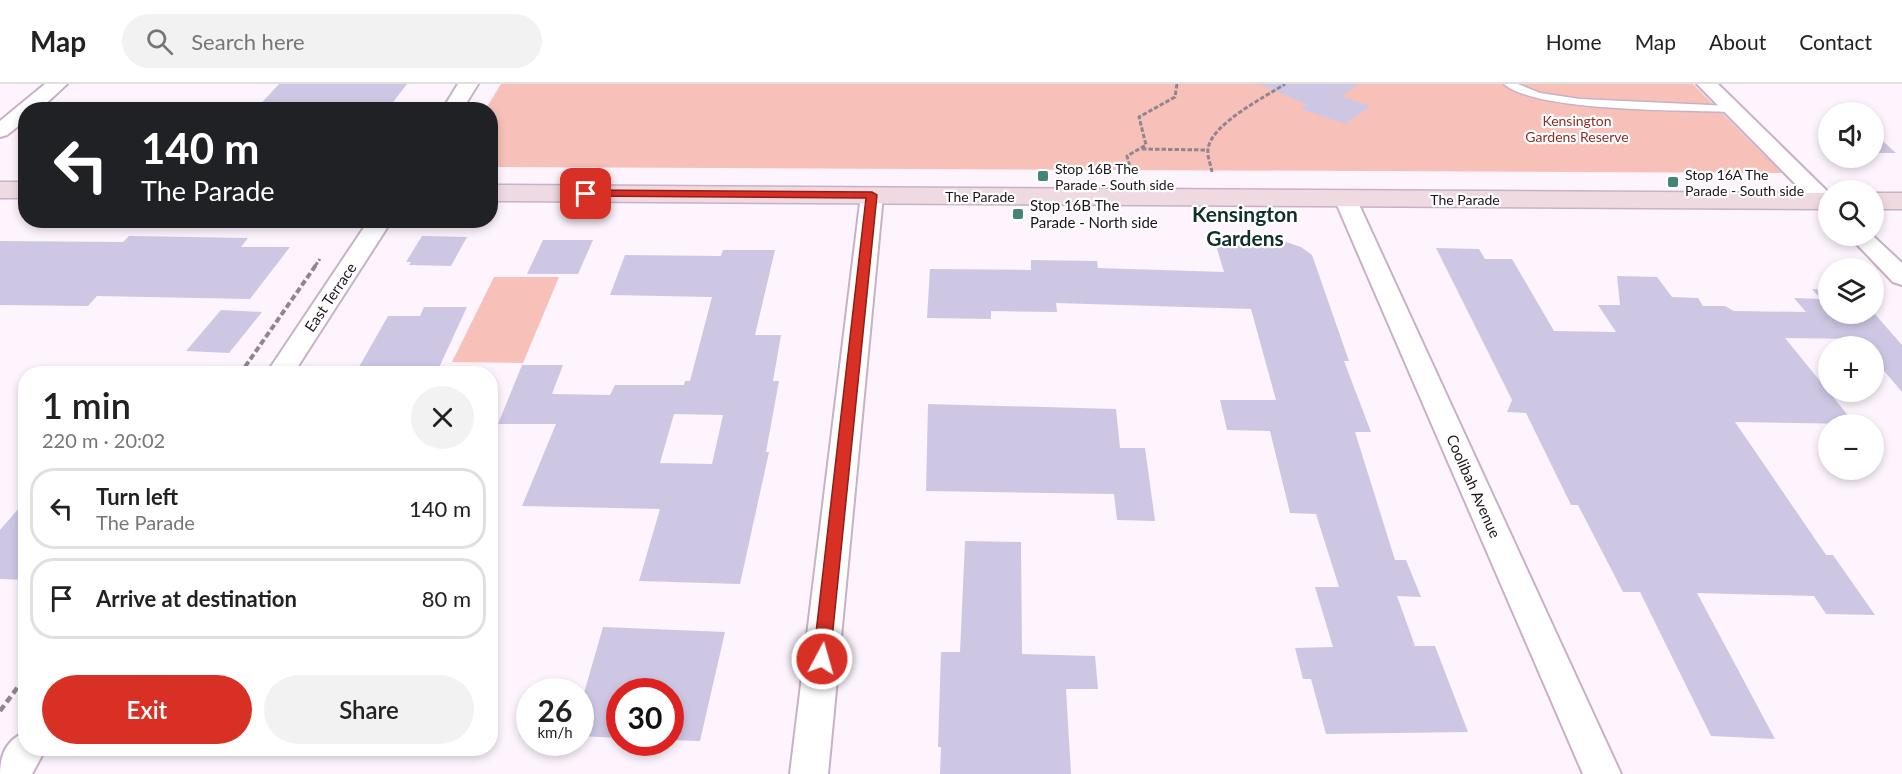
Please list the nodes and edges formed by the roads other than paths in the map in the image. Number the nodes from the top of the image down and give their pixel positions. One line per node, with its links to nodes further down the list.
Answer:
1 (57, 84): 5 (street)
2 (468, 84): 6 (street)
3 (1509, 84): 7 (lane)
4 (1707, 84): 7 (street)
5 (36, 102)
6 (457, 102)
7 (1732, 109): 12 (street)
8 (18, 116): 9 (street)
9 (0, 131)
10 (0, 190): 11 (main road)
11 (18, 190)
12 (1818, 192)
13 (498, 193): 14 (main road, The Parade)
14 (872, 195): 15 (main road, The Parade); 25 (street)
15 (1345, 198): 18 (main road, The Parade); 26 (street, Coolibah Avenue)
16 (1884, 201): 17 (main road)
17 (1902, 201)
18 (1818, 202)
19 (376, 228): 22 (street, East Terrace)
20 (1870, 246): 21 (street)
21 (1902, 277)
22 (284, 366)
23 (23, 756): 24 (street)
24 (11, 774)
25 (809, 774)
26 (1602, 774)

